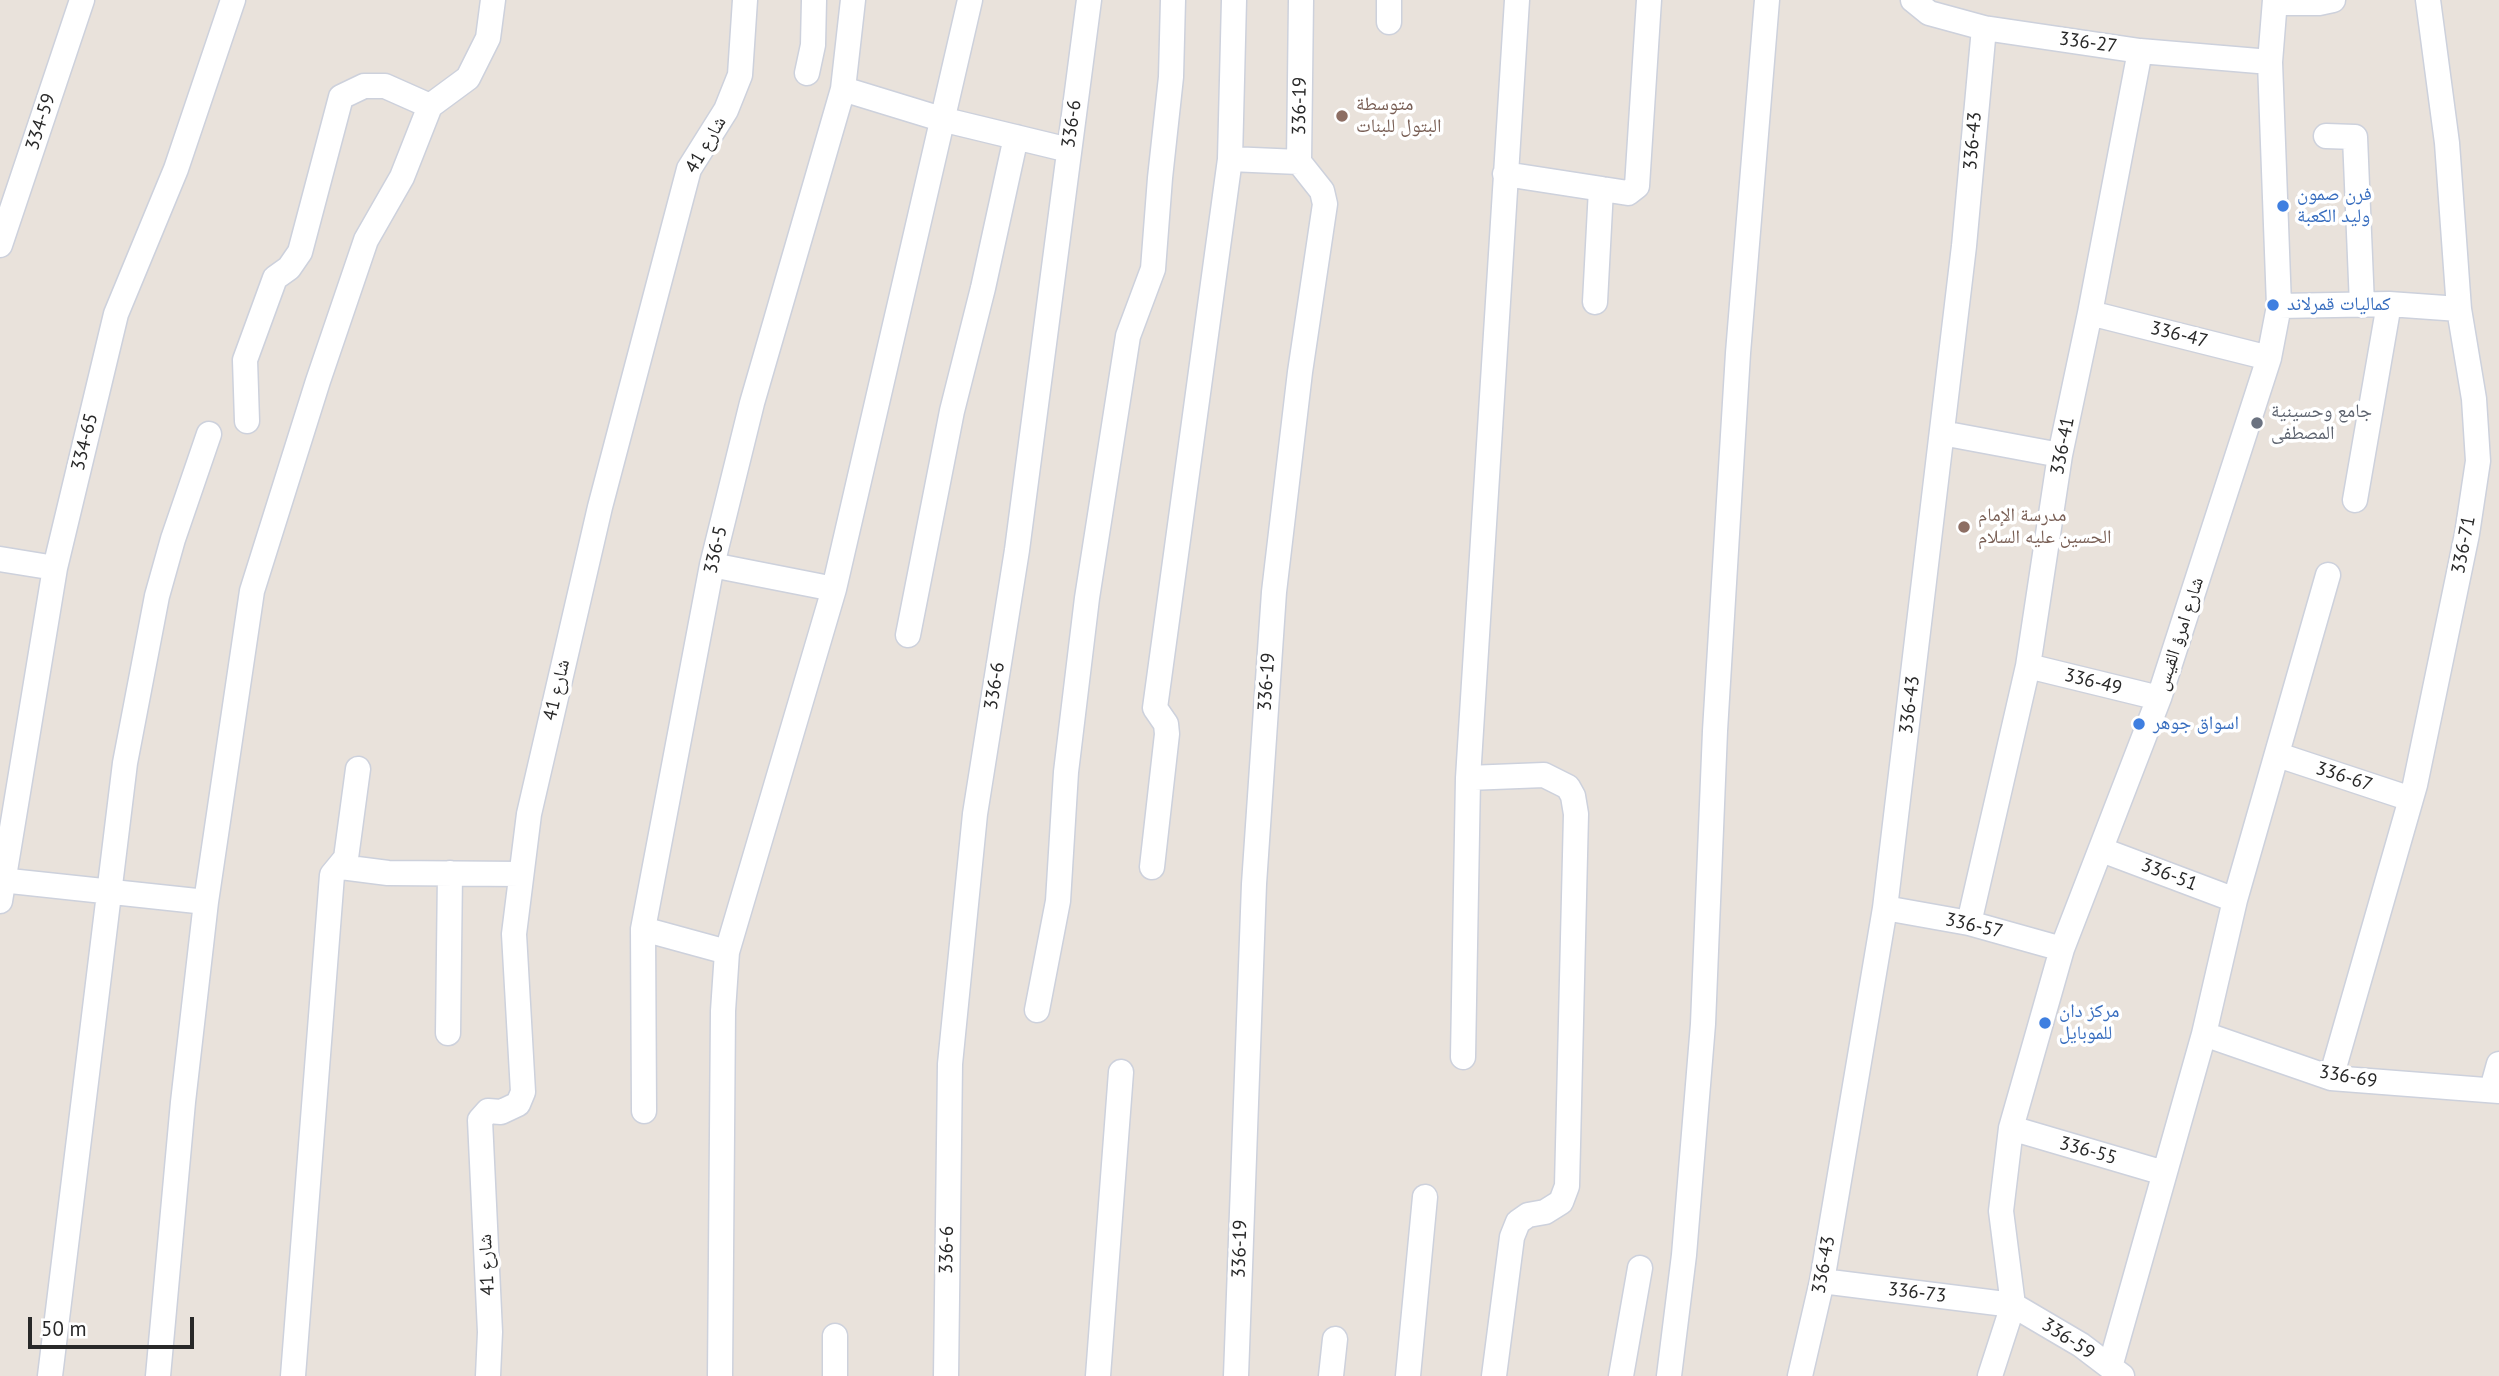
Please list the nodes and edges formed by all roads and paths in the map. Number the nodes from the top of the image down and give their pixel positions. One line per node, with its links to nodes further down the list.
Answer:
1 (82, 0): 33 (street, 334-59)
2 (233, 0): 48 (street, 334-65)
3 (493, 0): 24 (street)
4 (745, 0): 62 (street, شارع 41)
5 (814, 0): 22 (street)
6 (853, 0): 23 (street, 336-5)
7 (970, 0): 25 (street)
8 (1090, 0): 28 (street, 336-6)
9 (1173, 0): 72 (street)
10 (1234, 0): 29 (street)
11 (1301, 0): 30 (street, 336-19)
12 (1517, 0): 31 (street)
13 (1649, 0): 32 (street)
14 (1767, 0): 103 (street)
15 (1913, 0): 19 (street, 336-27)
16 (2333, 0): 18 (street)
17 (2428, 0): 38 (street, 336-71)
18 (2275, 1): 21 (street, شارع امرؤ القيس)
19 (1984, 28): 20 (street, 336-27); 43 (street, 336-43)
20 (2140, 51): 21 (street, 336-27); 39 (street, 336-41)
21 (2270, 62): 37 (street, شارع امرؤ القيس)
22 (807, 73)
23 (843, 89): 25 (street); 47 (street, 336-5)
24 (430, 106): 41 (street); 66 (street)
25 (941, 118): 27 (street); 50 (street)
26 (2326, 136): 36 (street)
27 (1016, 137): 28 (street); 51 (street)
28 (1069, 150): 96 (street, 336-6)
29 (1230, 159): 30 (street); 60 (street)
30 (1299, 162): 98 (street, 336-19)
31 (1505, 174): 32 (street); 56 (street)
32 (1601, 189): 34 (street)
33 (0, 245)
34 (1595, 302)
35 (2389, 304): 36 (street); 38 (street); 45 (street)
36 (2362, 305): 37 (street)
37 (2279, 306): 40 (street, شارع امرؤ القيس)
38 (2459, 309): 57 (street, 336-71)
39 (2090, 313): 40 (street, 336-47); 44 (street, 336-41)
40 (2269, 358): 53 (street, شارع امرؤ القيس)
41 (247, 421)
42 (209, 433): 64 (street)
43 (1942, 433): 44 (street); 67 (street, 336-43)
44 (2060, 455): 52 (street, 336-41)
45 (2355, 499)
46 (0, 559): 48 (street)
47 (712, 565): 50 (street); 69 (street, 336-5)
48 (55, 568): 63 (street, 334-65)
49 (2328, 575): 54 (street)
50 (834, 589): 71 (street)
51 (908, 635)
52 (2028, 666): 53 (street, 336-49); 68 (street, 336-41)
53 (2159, 698): 58 (street, شارع امرؤ القيس)
54 (2278, 755): 57 (street, 336-67); 65 (street)
55 (358, 769): 59 (street)
56 (1468, 778): 75 (street); 101 (street)
57 (2411, 799): 78 (street, 336-71)
58 (2102, 850): 65 (street, 336-51); 70 (street, شارع امرؤ القيس)
59 (341, 867): 61 (street); 92 (street)
60 (1152, 867)
61 (450, 873): 62 (street); 73 (street)
62 (522, 874): 93 (street, شارع 41)
63 (1, 887): 64 (street)
64 (109, 892): 66 (street); 90 (street)
65 (2235, 900): 74 (street)
66 (206, 902): 91 (street)
67 (1885, 908): 68 (street, 336-57); 85 (street, 336-43)
68 (1969, 923): 70 (street, 336-57)
69 (643, 929): 71 (street); 80 (street, 336-5)
70 (2062, 949): 81 (street, شارع امرؤ القيس)
71 (727, 952): 94 (street)
72 (1037, 1010)
73 (449, 1033)
74 (2204, 1034): 78 (street, 336-69); 82 (street)
75 (1464, 1057)
76 (2499, 1063): 79 (street)
77 (1121, 1073): 97 (street)
78 (2331, 1078): 79 (street, 336-69)
79 (2496, 1090)
80 (643, 1111)
81 (2011, 1128): 82 (street, 336-55); 86 (street, شارع امرؤ القيس)
82 (2164, 1173): 89 (street)
83 (1425, 1197): 100 (street)
84 (1640, 1268): 102 (street)
85 (1822, 1281): 86 (street, 336-73); 104 (street, 336-43)
86 (2013, 1305): 89 (street, 336-59); 105 (street, شارع امرؤ القيس)
87 (835, 1336): 95 (street)
88 (1335, 1339): 99 (street)
89 (2116, 1372)
90 (50, 1376)
91 (158, 1376)
92 (293, 1376)
93 (488, 1376)
94 (720, 1376)
95 (835, 1376)
96 (946, 1376)
97 (1098, 1376)
98 (1236, 1376)
99 (1331, 1376)
100 (1408, 1376)
101 (1494, 1376)
102 (1621, 1376)
103 (1669, 1376)
104 (1800, 1376)
105 (1990, 1376)

